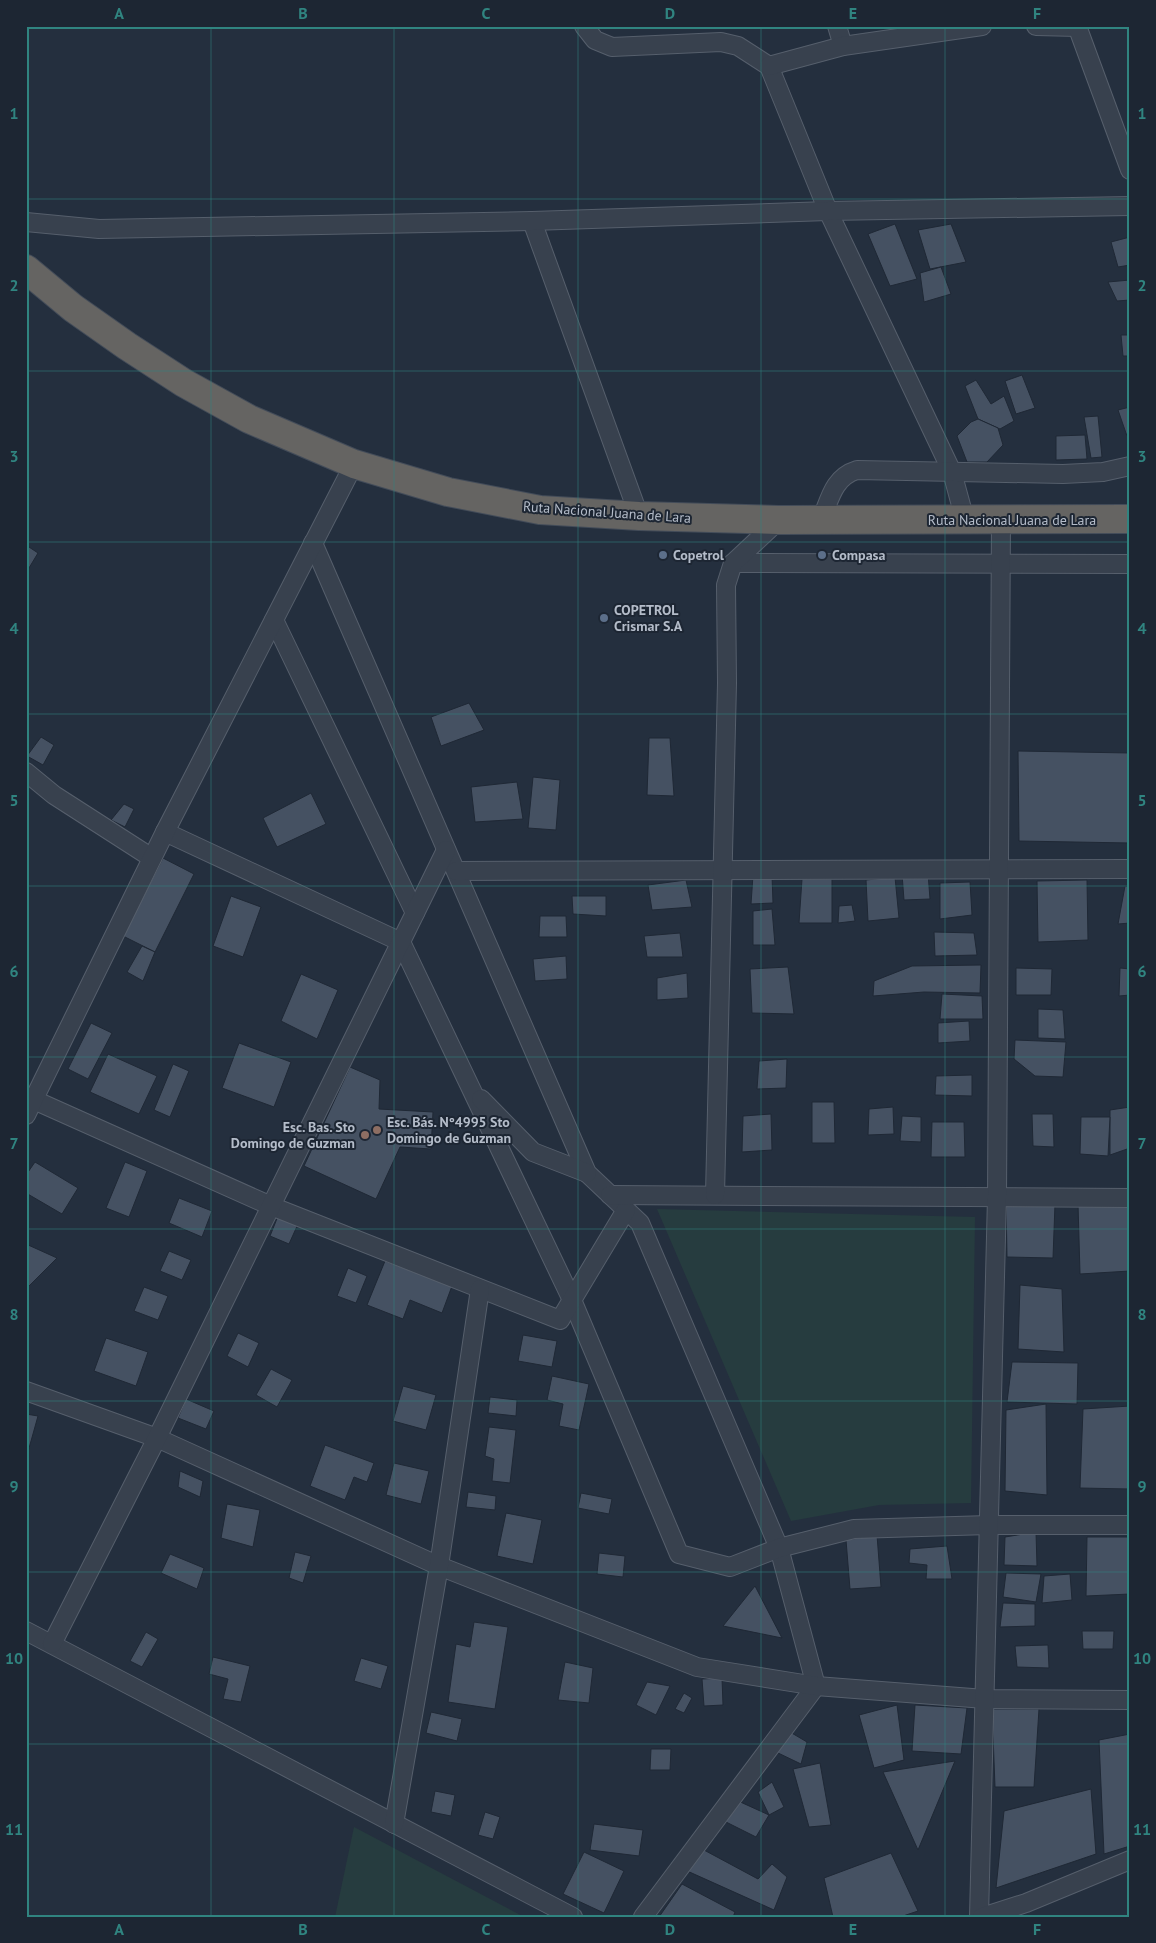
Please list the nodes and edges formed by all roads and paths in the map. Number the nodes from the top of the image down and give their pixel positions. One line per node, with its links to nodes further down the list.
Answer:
1 (584, 26): 7 (street)
2 (837, 26): 6 (street)
3 (982, 26): 6 (street)
4 (1036, 26): 5 (street)
5 (1078, 27): 8 (street)
6 (844, 46): 7 (street)
7 (769, 66): 10 (street)
8 (1130, 170)
9 (1130, 206): 10 (street)
10 (828, 211): 11 (street); 16 (street)
11 (532, 221): 12 (street); 17 (street)
12 (26, 222)
13 (26, 269): 14 (highway, Ruta Nacional Juana de Lara)
14 (354, 464): 17 (highway, Ruta Nacional Juana de Lara); 23 (street)
15 (1130, 466): 16 (street)
16 (952, 472): 18 (street); 21 (street)
17 (639, 516): 20 (highway, Ruta Nacional Juana de Lara)
18 (822, 518): 20 (highway, Ruta Nacional Juana de Lara); 21 (highway, Ruta Nacional Juana de Lara)
19 (1130, 519): 22 (highway, Ruta Nacional Juana de Lara)
20 (779, 520): 24 (street)
21 (965, 520): 22 (highway, Ruta Nacional Juana de Lara)
22 (1001, 520): 25 (street)
23 (313, 543): 27 (street); 30 (street)
24 (734, 563): 25 (street); 33 (street)
25 (1000, 564): 26 (street); 34 (street)
26 (1130, 564)
27 (274, 620): 29 (street); 36 (street)
28 (26, 772): 31 (street)
29 (165, 832): 31 (street); 37 (street)
30 (446, 850): 35 (street); 36 (street)
31 (152, 858): 39 (street)
32 (1130, 869): 34 (street)
33 (723, 870): 34 (street); 35 (street); 42 (street)
34 (999, 870): 43 (street)
35 (456, 871): 40 (street)
36 (415, 913): 37 (street)
37 (401, 942): 38 (street); 45 (street)
38 (471, 1088): 40 (street); 48 (street)
39 (30, 1108): 45 (street)
40 (587, 1174): 41 (street)
41 (610, 1195): 42 (street); 46 (street)
42 (715, 1196): 43 (street)
43 (997, 1197): 44 (street); 51 (street)
44 (1130, 1198)
45 (271, 1206): 47 (street); 50 (street)
46 (626, 1210): 48 (street); 53 (street)
47 (480, 1289): 48 (street); 54 (street)
48 (572, 1300): 53 (street)
49 (26, 1391): 50 (street)
50 (157, 1438): 54 (street); 56 (street)
51 (989, 1525): 52 (street); 53 (street); 58 (street)
52 (1130, 1525)
53 (779, 1548): 57 (street)
54 (439, 1566): 57 (street); 60 (street)
55 (26, 1630): 56 (street)
56 (52, 1644): 60 (street)
57 (816, 1686): 58 (street); 63 (street)
58 (985, 1699): 59 (street); 64 (street)
59 (1130, 1700)
60 (394, 1824): 62 (street)
61 (1130, 1860): 64 (street)
62 (573, 1917)
63 (642, 1917)
64 (981, 1917)

